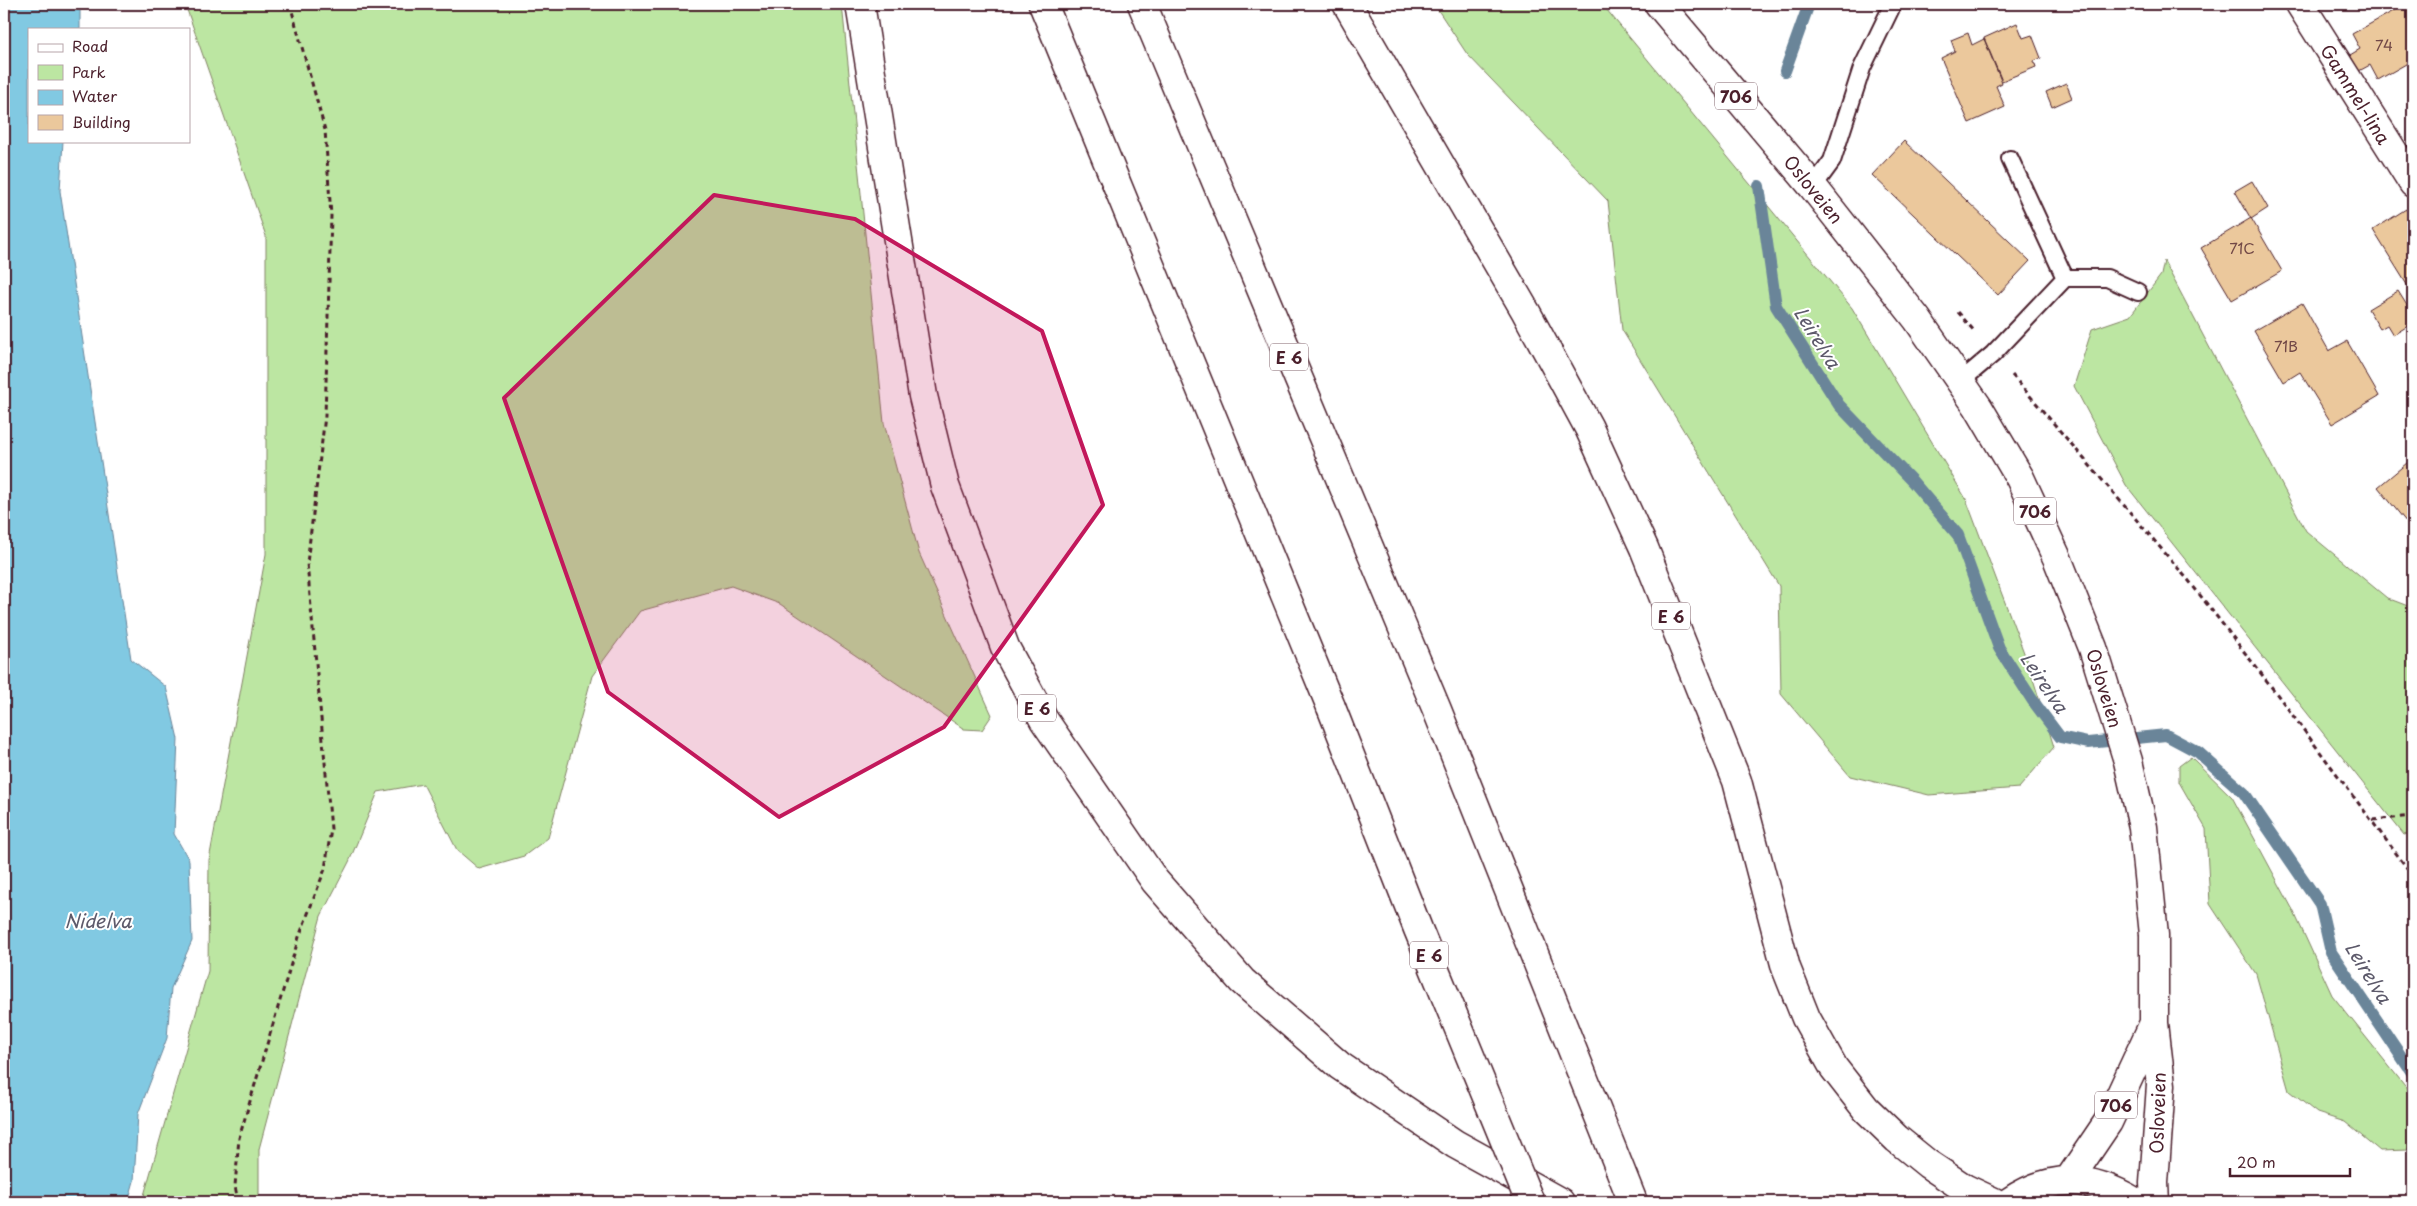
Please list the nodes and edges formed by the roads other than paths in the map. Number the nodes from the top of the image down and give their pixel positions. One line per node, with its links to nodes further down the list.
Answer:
1 (860, 4): 17 (main road, E 6)
2 (1043, 4): 16 (main road, E 6, bridge)
3 (1142, 4): 18 (main road, E 6)
4 (1347, 4): 19 (main road, E 6)
5 (1659, 4): 10 (main road, Osloveien / 706)
6 (1893, 4): 10 (lane)
7 (2300, 4): 9 (main road, Gammel-lina)
8 (2010, 159): 11 (lane)
9 (2413, 183)
10 (1813, 187): 13 (main road, Osloveien / 706)
11 (2065, 278): 12 (lane); 13 (lane)
12 (2138, 292)
13 (1961, 381): 14 (main road, Osloveien / 706)
14 (2154, 1023): 15 (main road, Osloveien / 706); 22 (main road, Osloveien / 706)
15 (2068, 1181): 20 (main road); 21 (main road)
16 (1530, 1202)
17 (1560, 1202)
18 (1633, 1202)
19 (1994, 1202)
20 (2009, 1202)
21 (2135, 1202)
22 (2155, 1202)

